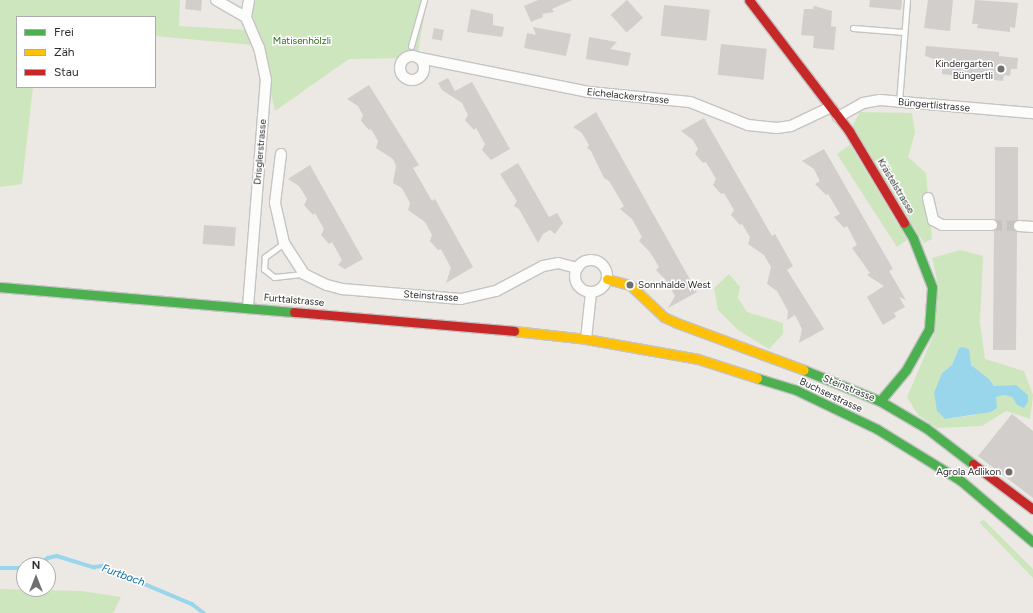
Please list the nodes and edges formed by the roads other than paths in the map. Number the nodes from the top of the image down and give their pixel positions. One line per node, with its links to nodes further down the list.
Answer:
1 (216, 0): 6 (street)
2 (249, 0): 6 (street)
3 (424, 0): 9 (lane)
4 (749, 0): 12 (main road, Krästelstrasse)
5 (907, 0): 8 (lane)
6 (246, 17): 26 (street, Drisglerstrasse)
7 (853, 28): 8 (lane)
8 (904, 32): 11 (lane)
9 (411, 46)
10 (420, 58): 12 (street, Eichelackerstrasse)
11 (899, 102): 13 (street, Büngertlistrasse); 14 (street, Büngertlistrasse)
12 (830, 107): 14 (main road, Krästelstrasse)
13 (1033, 113)
14 (838, 117): 28 (main road, Krästelstrasse)
15 (281, 154): 20 (street)
16 (928, 198): 17 (street)
17 (992, 226)
18 (1019, 226): 19 (street)
19 (1033, 227)
20 (284, 243): 22 (street); 22 (lane, Steinstrasse)
21 (577, 268): 22 (street, Steinstrasse); 23 (street); 25 (street)
22 (304, 274)
23 (607, 279): 25 (street); 28 (main road, Steinstrasse)
24 (0, 287): 26 (main road, Furttalstrasse)
25 (590, 293): 27 (street)
26 (248, 307): 27 (main road, Furttalstrasse)
27 (586, 339): 30 (main road, Buchserstrasse)
28 (880, 401): 29 (main road, Steinstrasse)
29 (1033, 509)
30 (1033, 542)

